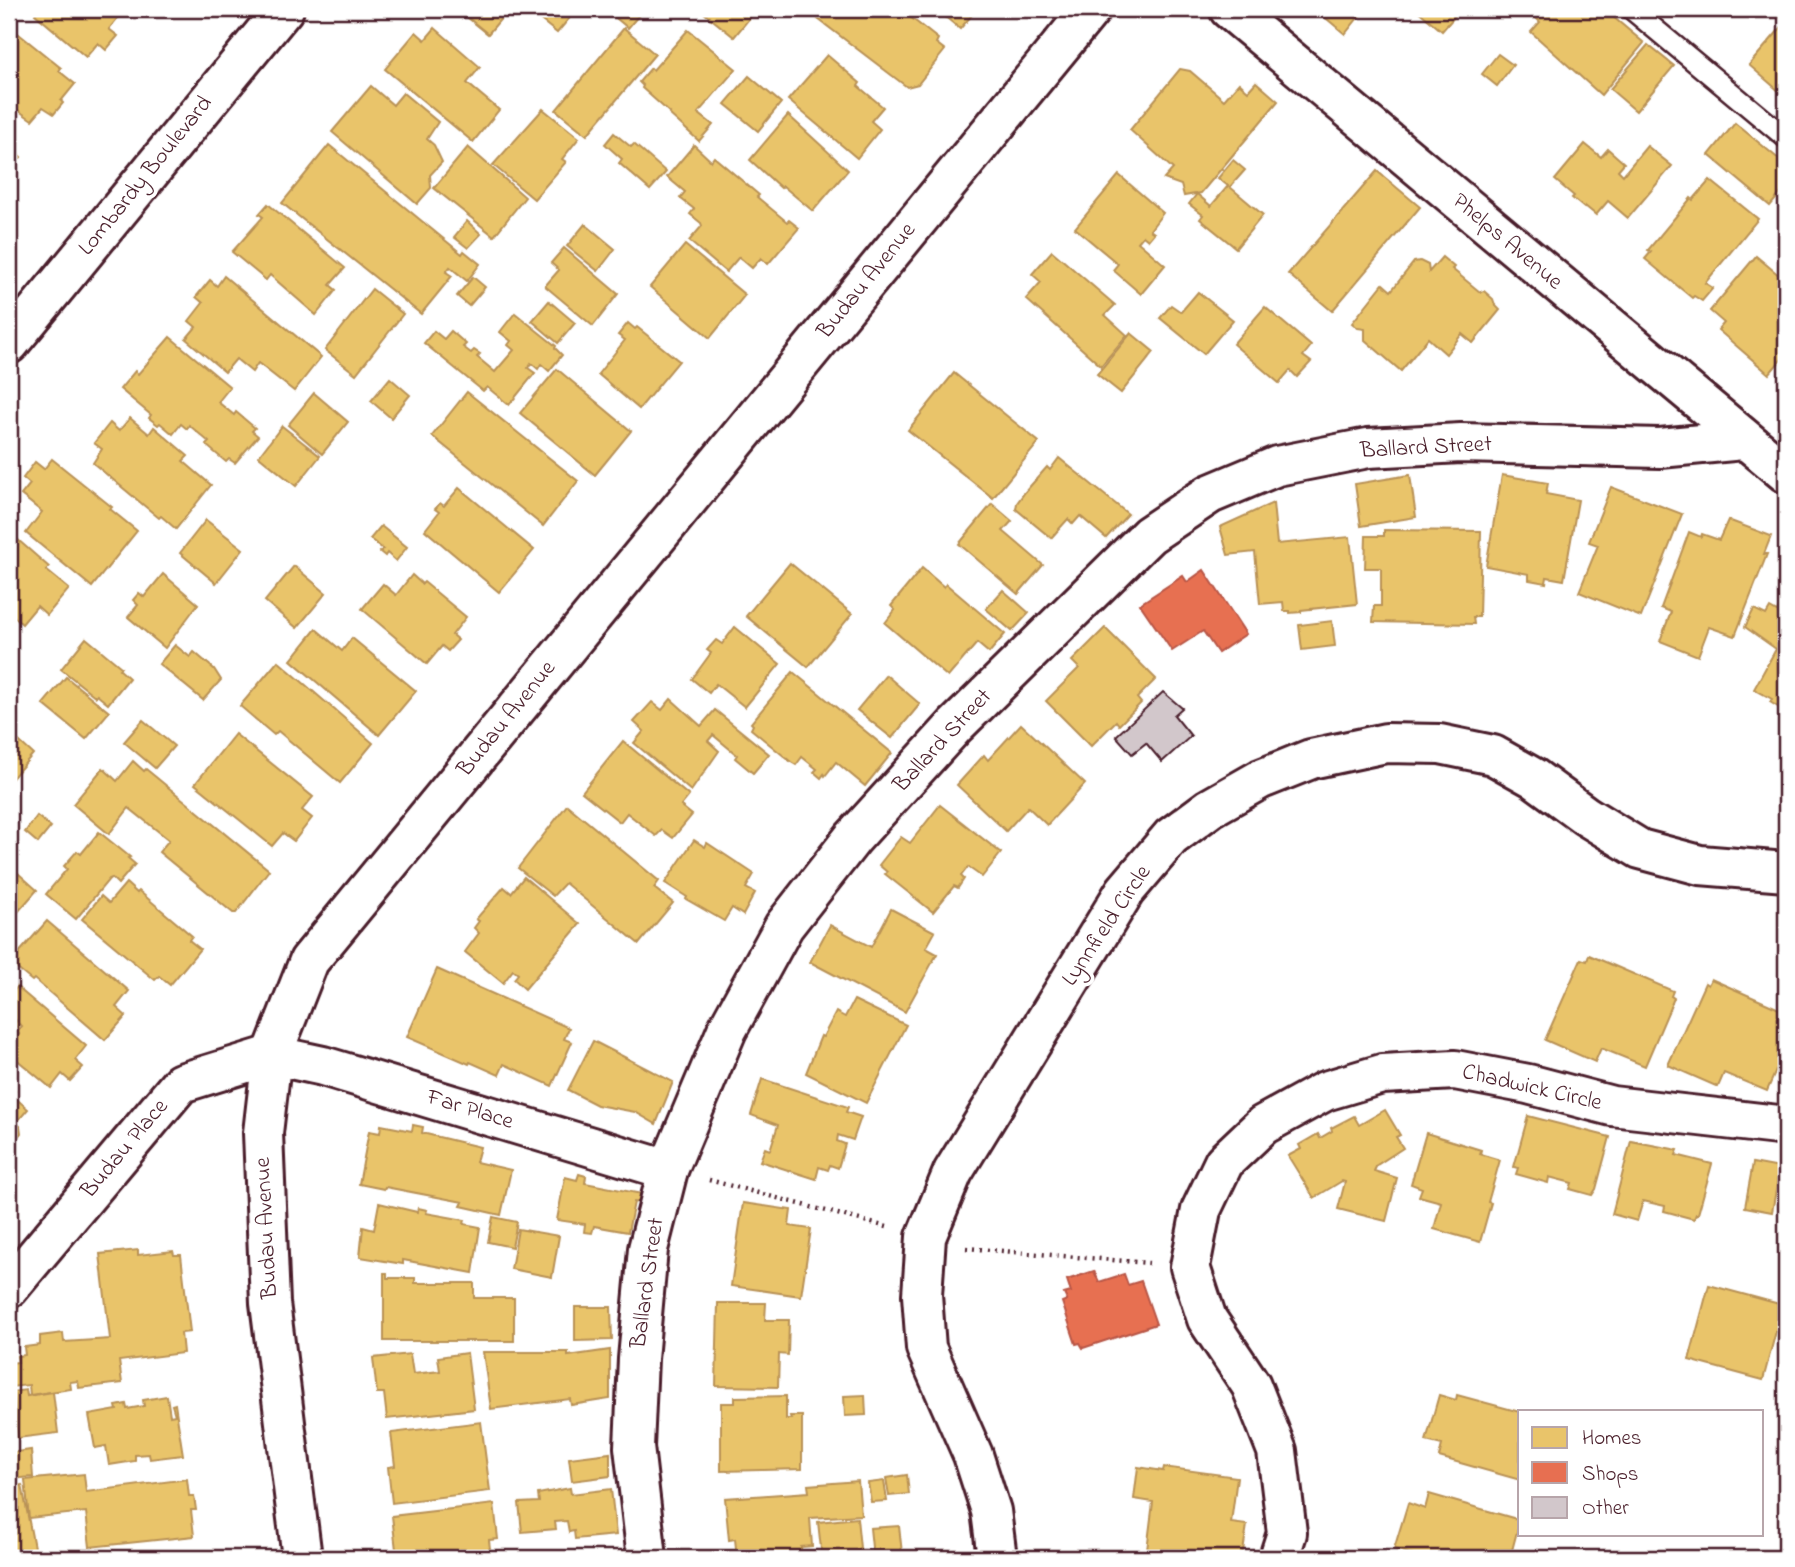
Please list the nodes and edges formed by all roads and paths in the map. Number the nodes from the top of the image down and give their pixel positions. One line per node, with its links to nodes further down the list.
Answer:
1 (284, 9): 6 (street, Lombardy Boulevard)
2 (1091, 9): 10 (street, Budau Avenue)
3 (1229, 9): 7 (street, Phelps Avenue)
4 (1632, 9): 5 (lane)
5 (1786, 138)
6 (9, 344)
7 (1744, 440): 8 (street, Phelps Avenue); 12 (street, Ballard Street)
8 (1786, 473)
9 (1786, 872): 16 (street, Lynnfield Circle)
10 (272, 1055): 12 (street, Far Place); 13 (street, Budau Place); 14 (street, Budau Avenue)
11 (1786, 1126): 17 (street, Chadwick Circle)
12 (668, 1170): 15 (street, Ballard Street)
13 (9, 1288)
14 (302, 1558)
15 (647, 1558)
16 (997, 1558)
17 (1279, 1558)

